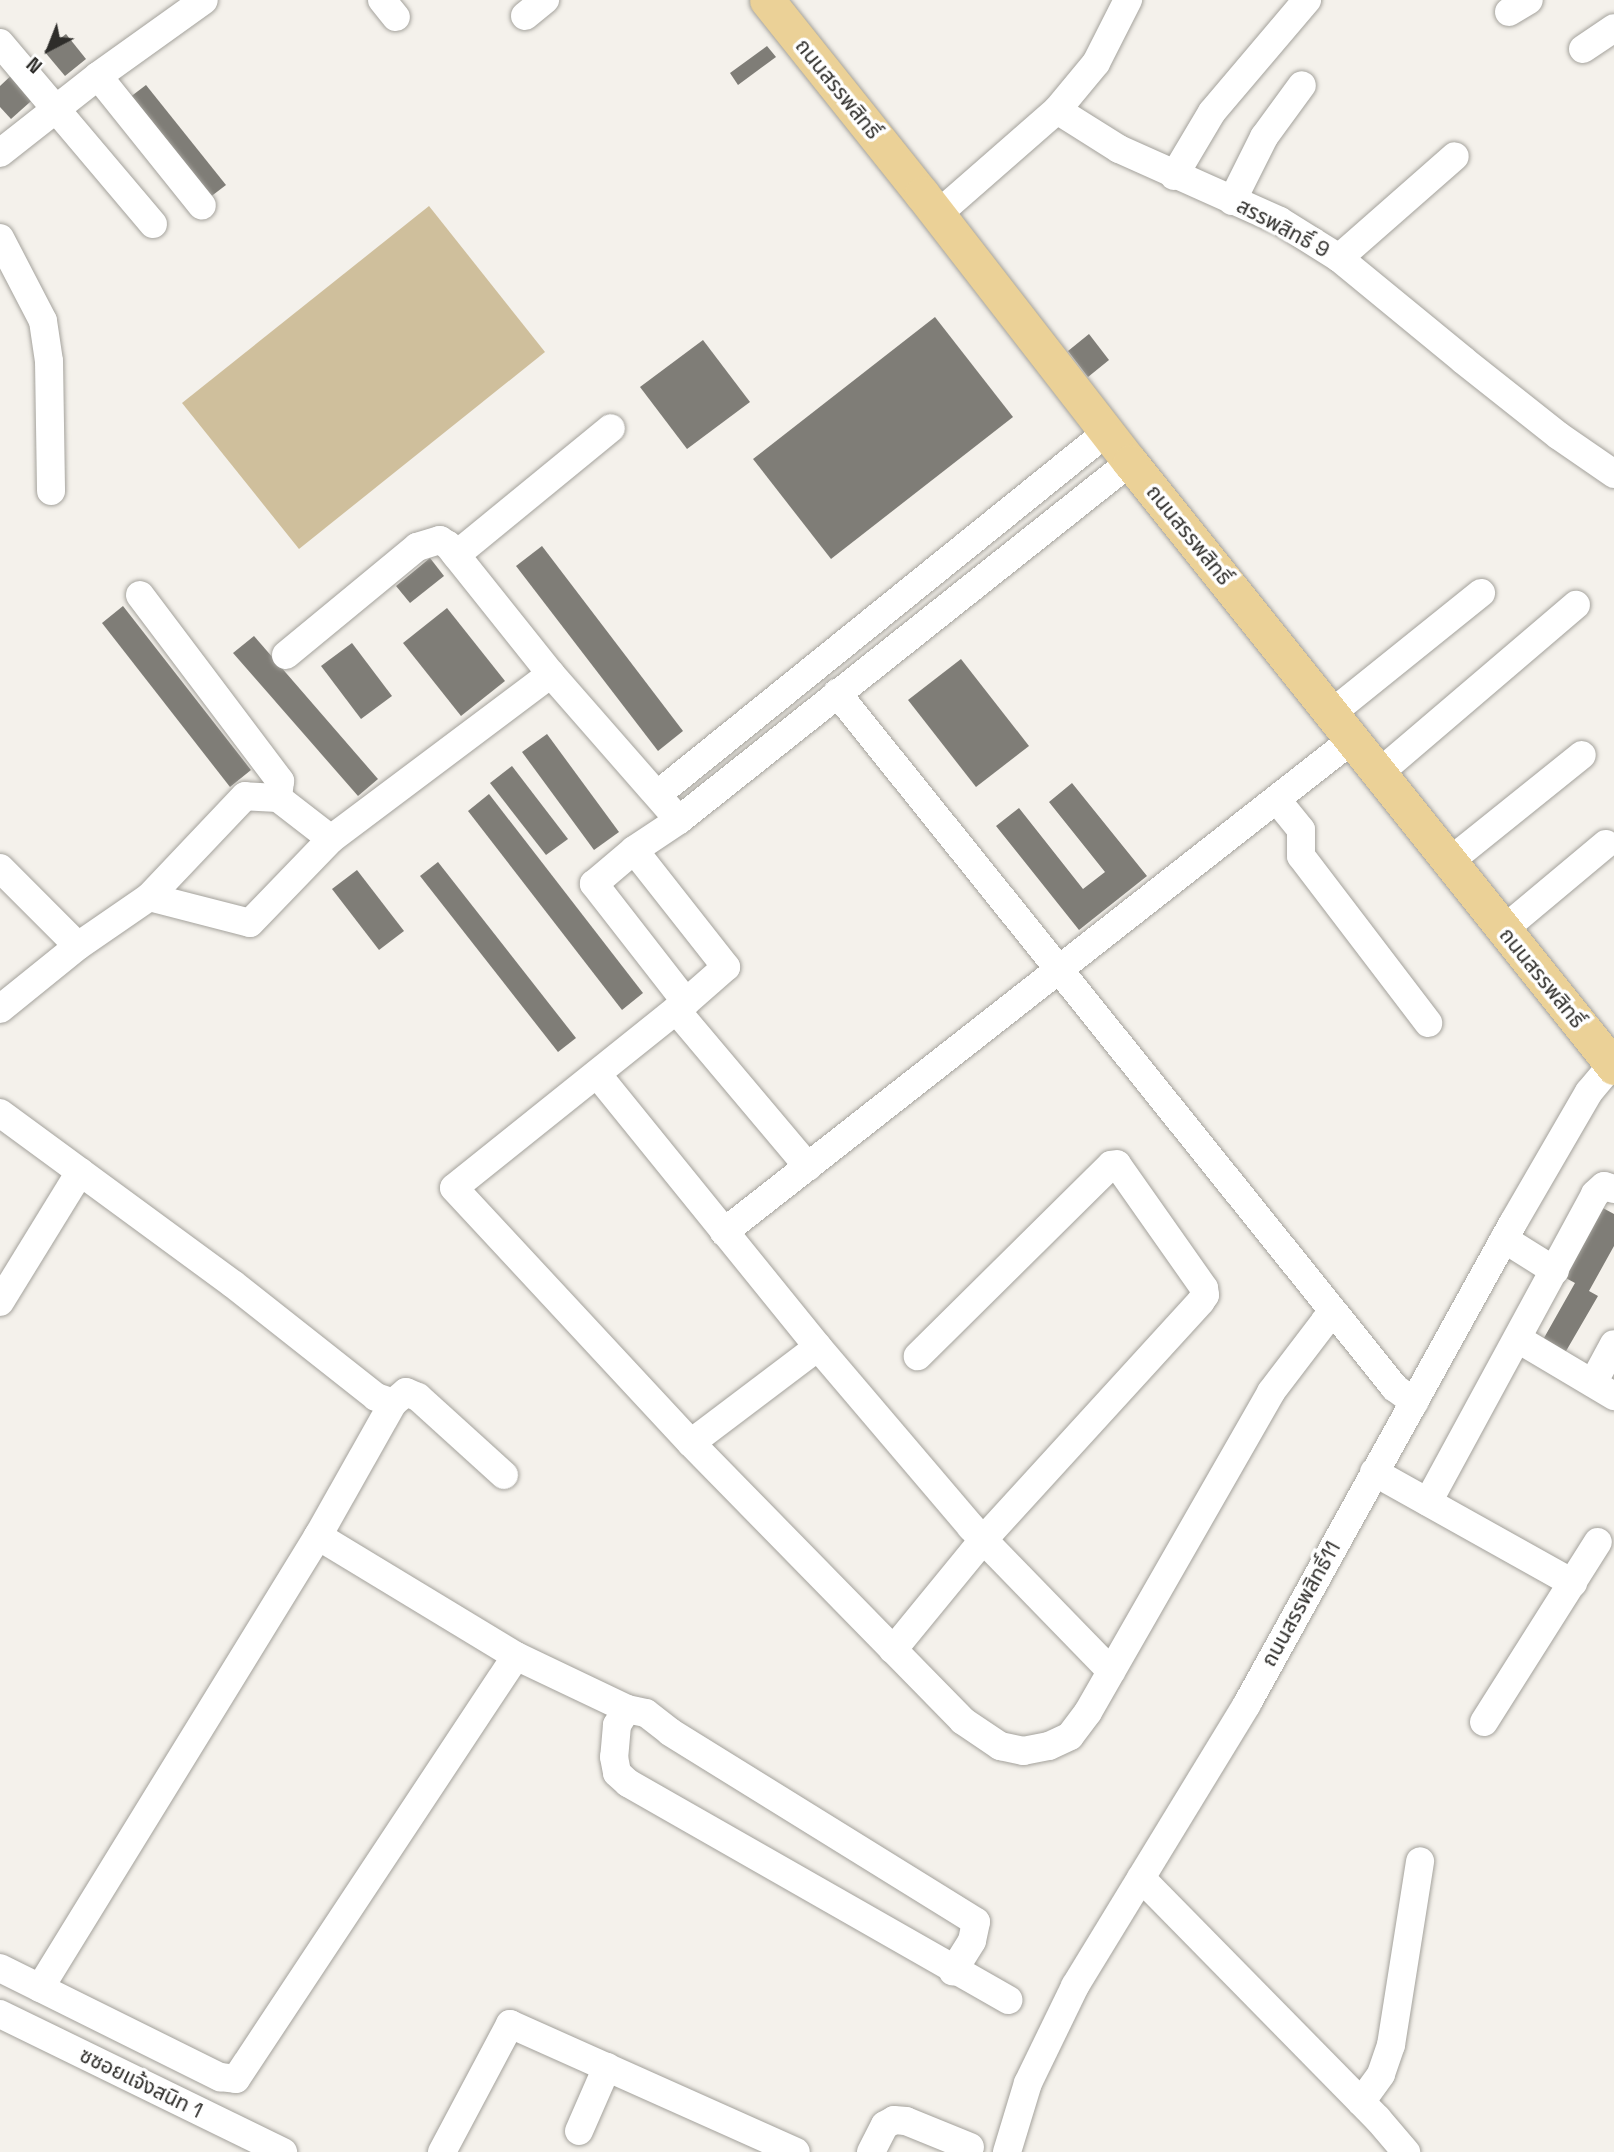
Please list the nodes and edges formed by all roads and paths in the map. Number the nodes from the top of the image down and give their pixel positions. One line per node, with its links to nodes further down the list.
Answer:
1 (204, 0): 8 (street)
2 (767, 0): 17 (main road, ถนนสรรพสิทธิ์)
3 (1128, 0): 11 (street)
4 (1307, 0): 14 (street)
5 (1614, 28): 7 (street)
6 (0, 43): 10 (street)
7 (1583, 49)
8 (98, 76): 10 (street); 16 (street)
9 (1302, 85): 15 (street)
10 (57, 107): 12 (street); 18 (street)
11 (1057, 110): 14 (street, สรรพสิทธิ์ 9); 17 (street)
12 (0, 153)
13 (1455, 156): 20 (street)
14 (1174, 176): 15 (street, สรรพสิทธิ์ 9)
15 (1233, 201): 20 (street, สรรพสิทธิ์ 9)
16 (202, 206)
17 (938, 214): 22 (main road, ถนนสรรพสิทธิ์)
18 (153, 224)
19 (0, 238): 25 (street)
20 (1339, 258): 24 (street, สรรพสิทธิ์ 9)
21 (611, 428): 26 (street)
22 (1107, 432): 23 (main road, ถนนสรรพสิทธิ์); 36 (street)
23 (1130, 463): 32 (street); 33 (main road, ถนนสรรพสิทธิ์)
24 (1614, 474)
25 (51, 491)
26 (456, 555): 30 (street); 31 (street)
27 (1481, 593): 33 (street)
28 (140, 595): 37 (street)
29 (1576, 605): 35 (street)
30 (286, 655)
31 (551, 674): 36 (street); 40 (street)
32 (837, 693): 39 (street); 48 (street)
33 (1343, 726): 35 (main road, ถนนสรรพสิทธิ์); 38 (street)
34 (1581, 755): 43 (street)
35 (1380, 773): 43 (main road, ถนนสรรพสิทธิ์)
36 (658, 794): 39 (street)
37 (278, 798): 40 (street); 45 (street)
38 (1276, 800): 48 (street); 51 (street)
39 (679, 820): 42 (street)
40 (331, 838): 45 (street)
41 (1606, 844): 46 (street)
42 (634, 850): 49 (street); 49 (street)
43 (1450, 861): 46 (main road, ถนนสรรพสิทธิ์)
44 (0, 868): 47 (street)
45 (149, 897): 47 (street)
46 (1503, 930): 52 (main road, ถนนสรรพสิทธิ์)
47 (78, 946): 50 (street)
48 (1061, 970): 55 (street); 62 (street)
49 (681, 1006): 53 (street); 55 (street)
50 (0, 1009)
51 (1428, 1023)
52 (1613, 1064): 59 (street, ถนนสรรพสิทธิ์11)
53 (597, 1074): 58 (street); 70 (street)
54 (0, 1113): 56 (street)
55 (808, 1167): 58 (street)
56 (80, 1172): 61 (street); 69 (street)
57 (1614, 1189): 60 (street)
58 (724, 1232): 65 (street)
59 (1504, 1239): 60 (street); 68 (street, ถนนสรรพสิทธิ์11)
60 (1555, 1271): 63 (street)
61 (0, 1302)
62 (1335, 1313): 68 (street); 80 (street)
63 (1518, 1339): 67 (street); 73 (street)
64 (1614, 1344): 67 (street)
65 (818, 1347): 70 (street); 75 (street)
66 (918, 1356): 75 (street)
67 (1604, 1390)
68 (1413, 1402): 71 (street, ถนนสรรพสิทธิ์11)
69 (393, 1403): 72 (street); 74 (street)
70 (691, 1443): 78 (street)
71 (1374, 1472): 73 (street); 84 (street, ถนนสรรพสิทธิ์11)
72 (504, 1475)
73 (1428, 1502): 77 (street)
74 (318, 1536): 79 (street); 87 (street)
75 (983, 1540): 78 (street); 80 (street)
76 (1598, 1542): 77 (street)
77 (1573, 1583): 82 (street)
78 (893, 1650): 80 (street)
79 (516, 1656): 81 (street); 87 (street)
80 (1111, 1671)
81 (627, 1709): 86 (street); 86 (street)
82 (1484, 1722)
83 (1420, 1861): 91 (street)
84 (1141, 1878): 91 (street); 98 (street, ถนนสรรพสิทธิ์11)
85 (0, 1968): 87 (street)
86 (953, 1971): 88 (street)
87 (40, 1988)
88 (1008, 2000)
89 (0, 2014): 94 (street, ซซอยแจ้งสนิท 1)
90 (607, 2067): 92 (street); 95 (street); 96 (street)
91 (1361, 2102): 99 (street)
92 (579, 2131)
93 (970, 2147): 97 (street)
94 (283, 2152)
95 (442, 2152)
96 (796, 2152)
97 (871, 2152)
98 (1007, 2152)
99 (1406, 2152)

